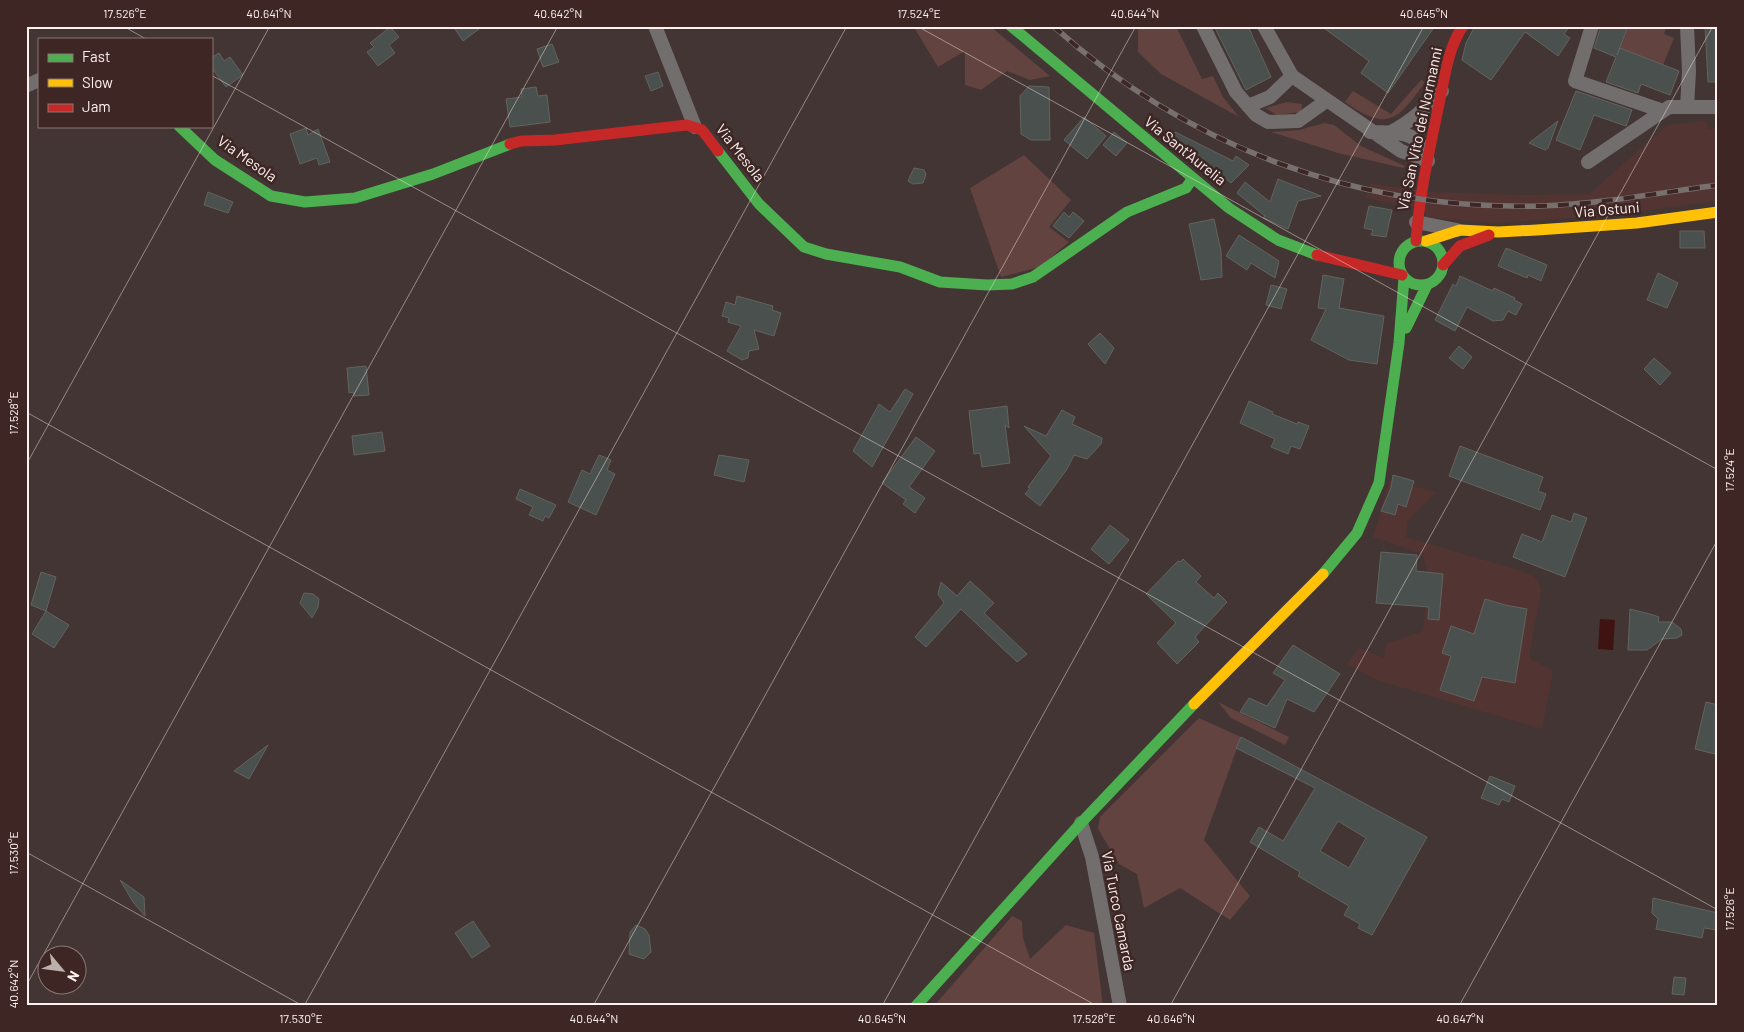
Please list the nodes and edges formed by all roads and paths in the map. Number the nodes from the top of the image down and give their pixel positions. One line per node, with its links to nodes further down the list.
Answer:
1 (655, 26): 18 (street)
2 (1011, 26): 23 (main road, Via Sant'Aurelia)
3 (1203, 26): 13 (street)
4 (1264, 26): 8 (street)
5 (1463, 26): 11 (main road, Via San Vito dei Normanni)
6 (1592, 26): 16 (street)
7 (1687, 26): 14 (street)
8 (1292, 76): 12 (street); 13 (street)
9 (38, 80): 10 (street)
10 (26, 86)
11 (1442, 90): 20 (street); 21 (main road, Via San Vito dei Normanni)
12 (1326, 101): 13 (street); 19 (street)
13 (1248, 106)
14 (1687, 107): 15 (street); 16 (street)
15 (1718, 107)
16 (1663, 111): 22 (street)
17 (181, 128): 18 (main road, Via Mesola)
18 (695, 128): 23 (main road, Via Mesola)
19 (1370, 132): 20 (street); 21 (street)
20 (1389, 133): 21 (street)
21 (1428, 161): 25 (main road, Via San Vito dei Normanni)
22 (1588, 162)
23 (1193, 178): 30 (main road, Via Sant'Aurelia)
24 (1718, 212): 27 (main road, Via Ostuni)
25 (1416, 222): 26 (street); 28 (main road, Via San Vito dei Normanni)
26 (1460, 230): 27 (main road); 28 (main road)
27 (1498, 232): 31 (main road)
28 (1421, 241): 29 (main road); 31 (main road)
29 (1401, 254): 30 (main road); 32 (main road)
30 (1359, 264): 32 (main road)
31 (1443, 265): 33 (main road)
32 (1403, 276): 33 (main road); 34 (main road)
33 (1427, 284): 34 (main road)
34 (1399, 343): 35 (main road)
35 (1081, 823): 36 (main road); 37 (street, Via Turco Camarda)
36 (916, 1006)
37 (1120, 1006)

